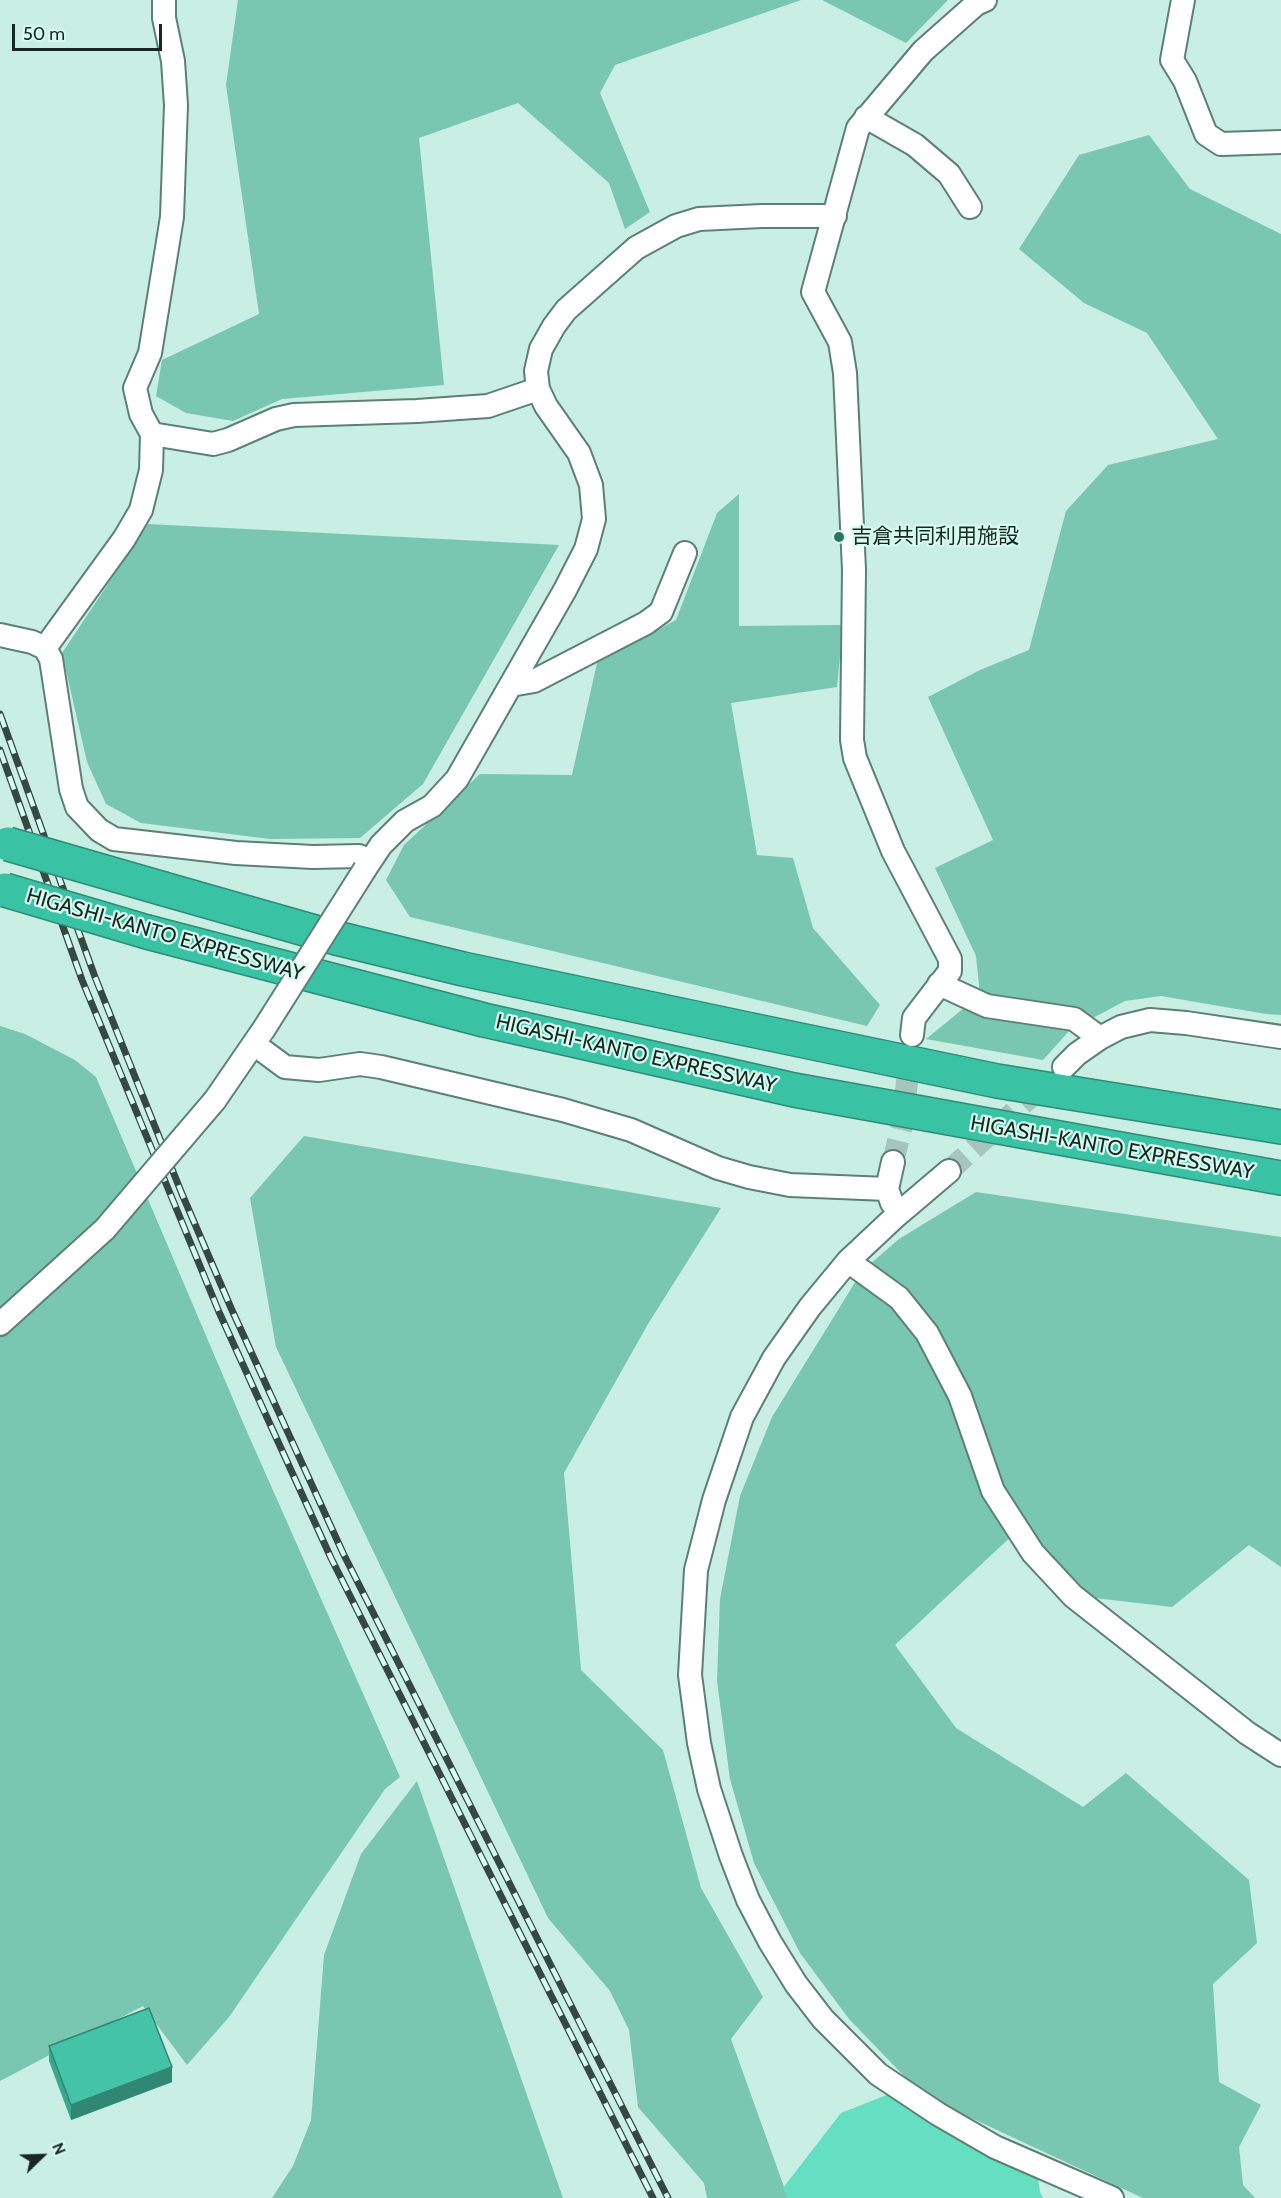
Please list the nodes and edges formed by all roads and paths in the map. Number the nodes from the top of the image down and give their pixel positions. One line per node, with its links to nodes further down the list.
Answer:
1 (164, 0): 9 (street)
2 (985, 0): 4 (street)
3 (1183, 0): 5 (street)
4 (866, 117): 6 (street); 7 (street)
5 (1281, 142)
6 (970, 207)
7 (835, 216): 8 (street); 17 (street)
8 (538, 389): 9 (street); 13 (street)
9 (152, 434): 12 (street)
10 (685, 553): 13 (street)
11 (0, 635): 12 (street)
12 (45, 648): 15 (street)
13 (511, 685): 15 (street)
14 (4, 843): 23 (highway, HIGASHI-KANTO EXPRESSWAY, bridge)
15 (368, 865): 20 (street, bridge)
16 (3, 889): 26 (highway, HIGASHI-KANTO EXPRESSWAY, bridge)
17 (939, 984): 18 (street); 21 (street)
18 (912, 1035)
19 (1281, 1037): 21 (street)
20 (258, 1038): 27 (street); 30 (street, bridge)
21 (1100, 1038): 22 (street)
22 (1064, 1067)
23 (1281, 1127)
24 (893, 1162): 27 (street)
25 (949, 1171): 28 (street)
26 (1281, 1178)
27 (887, 1189): 28 (street)
28 (896, 1216): 29 (street)
29 (848, 1261): 31 (street); 32 (street)
30 (0, 1324)
31 (1281, 1755)
32 (1112, 2198)

